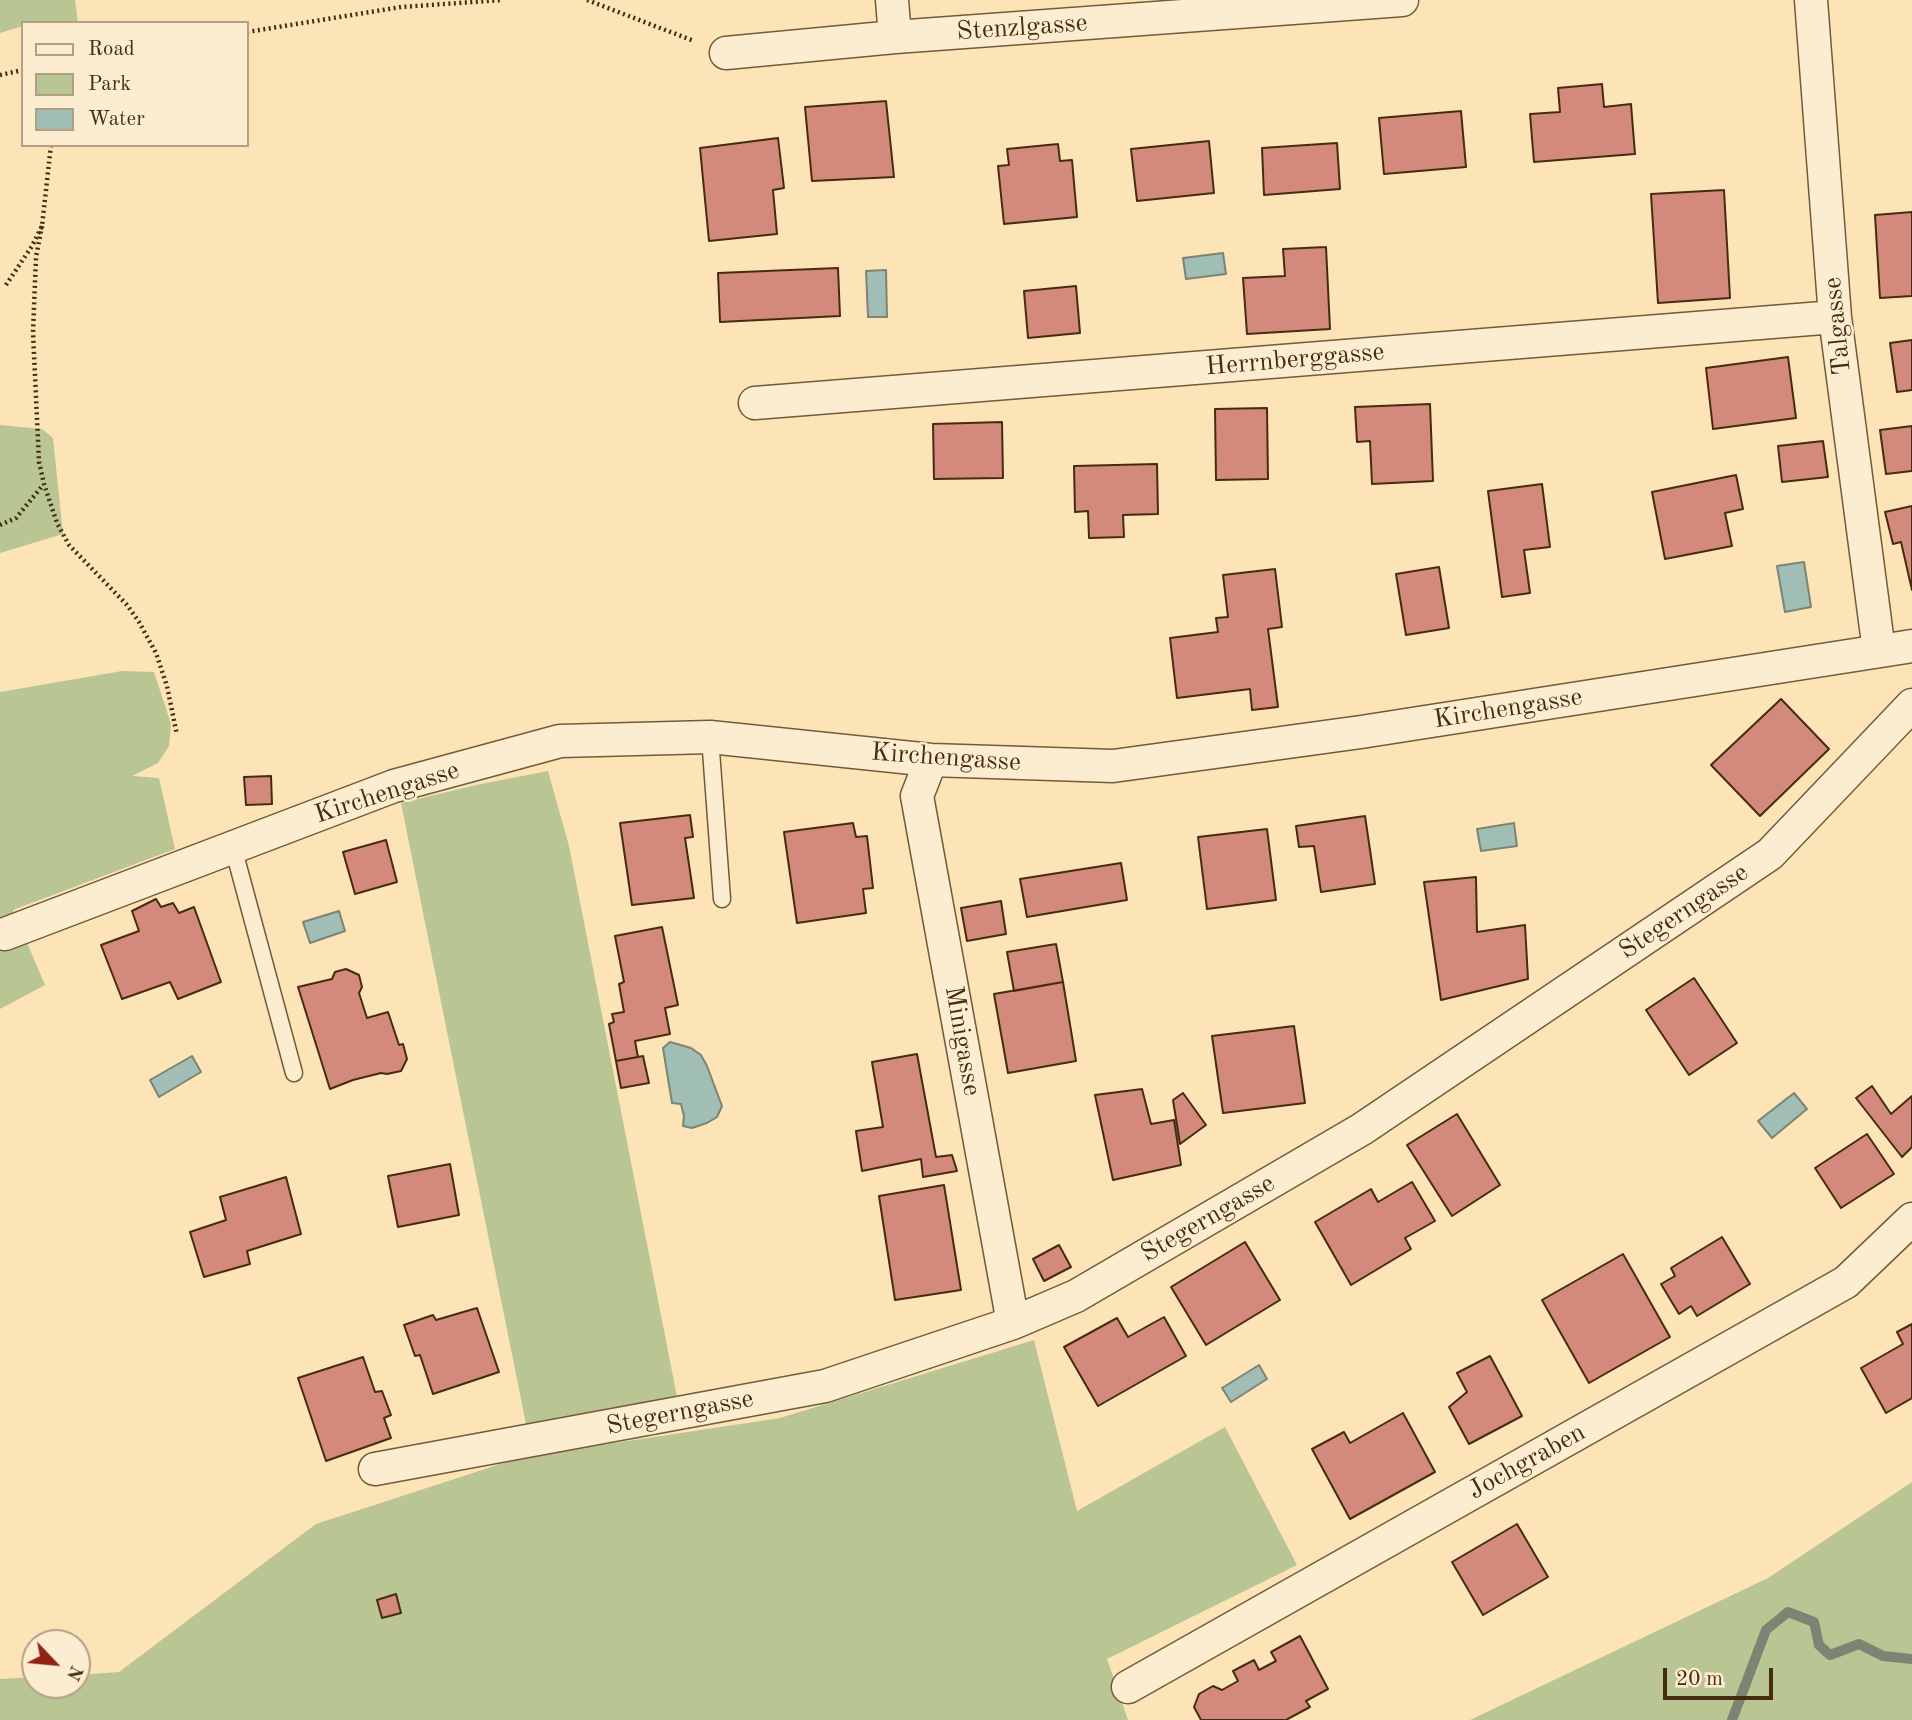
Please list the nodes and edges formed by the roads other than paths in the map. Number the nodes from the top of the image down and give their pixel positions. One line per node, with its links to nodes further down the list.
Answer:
1 (892, 0): 4 (street)
2 (1402, 0): 4 (street, Stenzlgasse)
3 (1811, 0): 6 (street, Talgasse)
4 (895, 37): 5 (street, Stenzlgasse)
5 (726, 54)
6 (1835, 317): 7 (street, Herrnberggasse); 9 (street, Talgasse)
7 (755, 403)
8 (1912, 646): 9 (street, Kirchengasse)
9 (1879, 652): 12 (street, Kirchengasse)
10 (1912, 705): 18 (street, Stegerngasse)
11 (710, 737): 12 (street, Kirchengasse); 13 (street, Kirchengasse); 14 (lane)
12 (930, 760): 18 (street, Minigasse)
13 (233, 846): 15 (street, Kirchengasse); 16 (lane)
14 (722, 900)
15 (5, 934)
16 (294, 1073)
17 (1912, 1219): 20 (street, Jochgraben)
18 (1013, 1324): 19 (street, Stegerngasse)
19 (375, 1469)
20 (1128, 1687)

